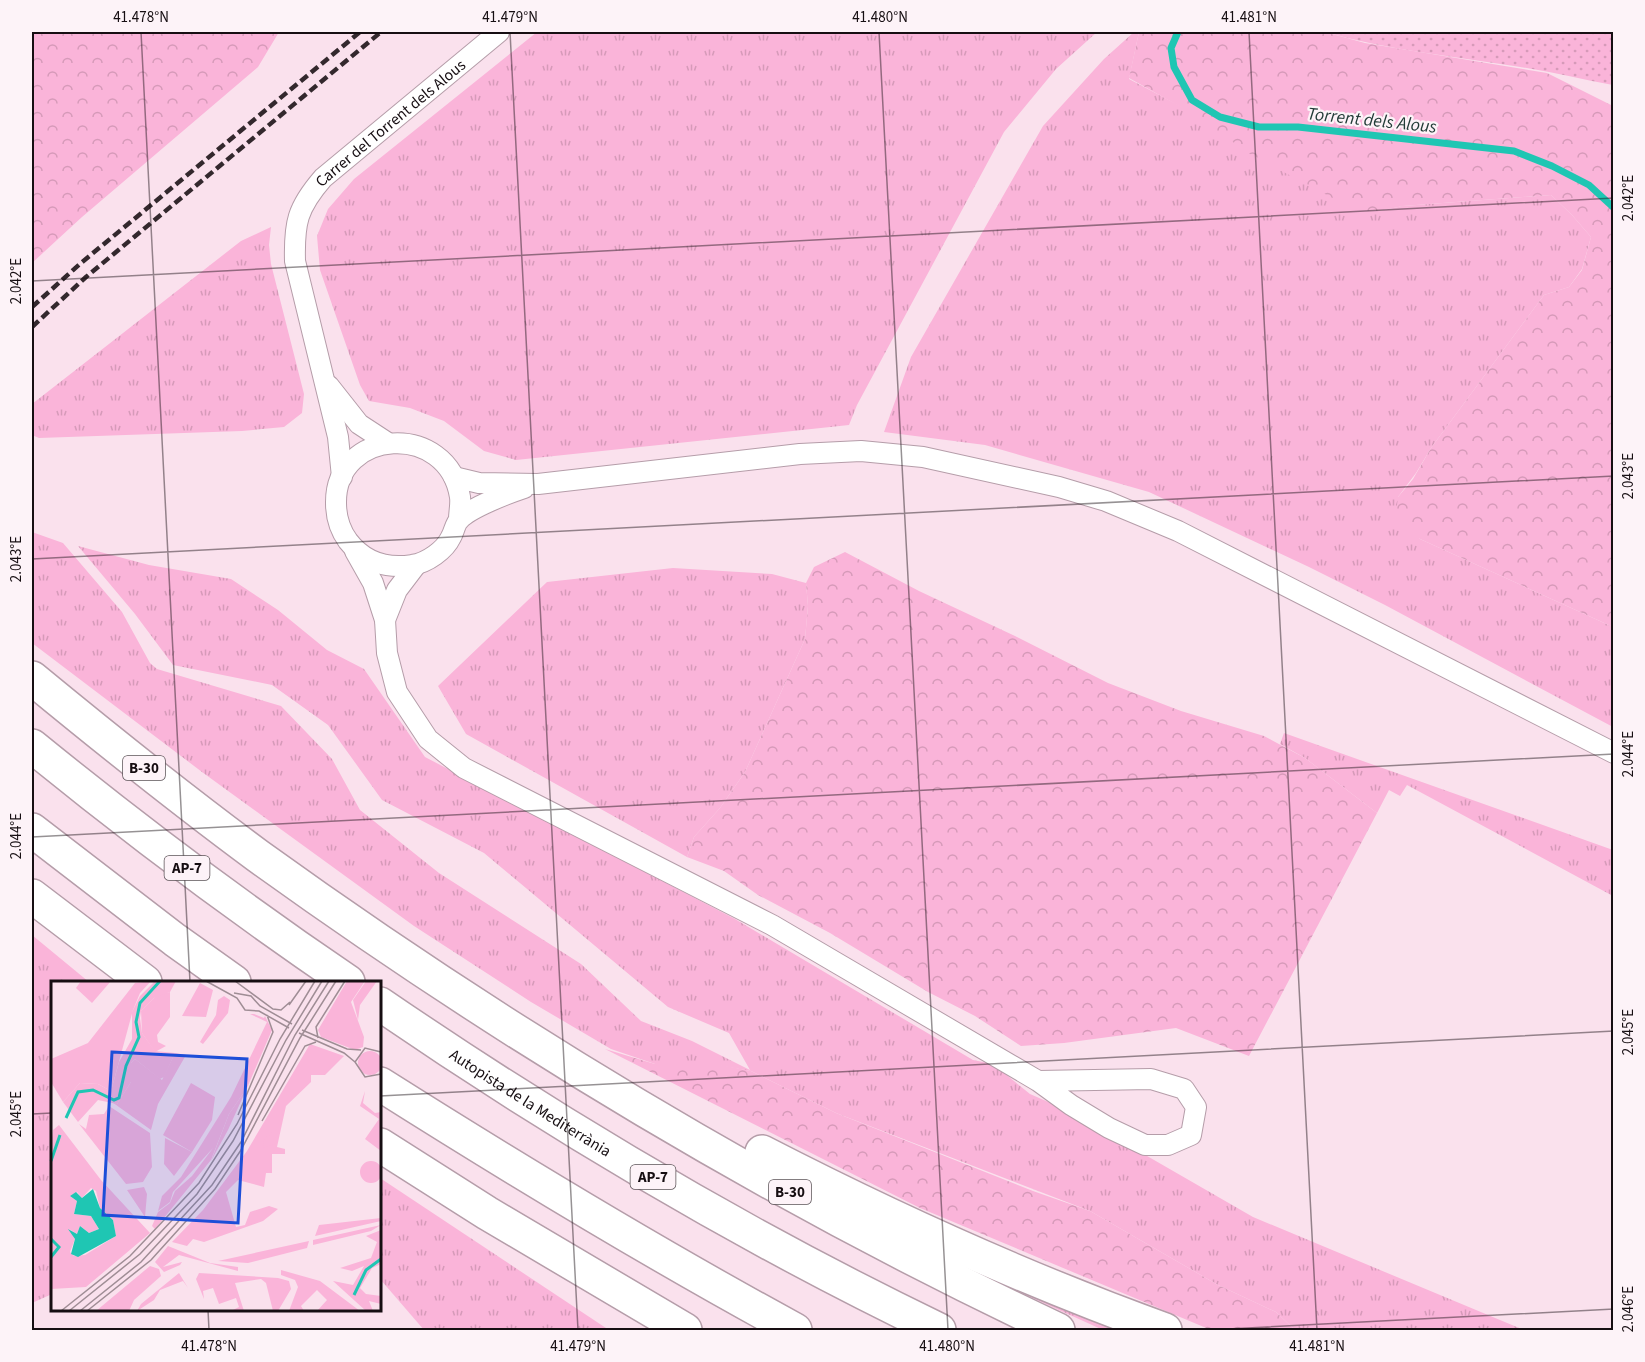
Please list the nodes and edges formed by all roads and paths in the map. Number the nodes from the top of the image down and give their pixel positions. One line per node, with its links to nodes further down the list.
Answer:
1 (499, 32): 2 (street, Carrer del Torrent dels Alous)
2 (326, 381): 3 (street); 4 (street)
3 (387, 443): 4 (street); 5 (street)
4 (342, 477): 8 (street)
5 (454, 477): 6 (street); 7 (street)
6 (538, 484): 7 (street); 13 (street)
7 (459, 519): 9 (street)
8 (356, 551): 9 (street); 10 (street)
9 (416, 565): 10 (street)
10 (385, 620): 21 (street)
11 (32, 678): 20 (highway, B-30)
12 (32, 746): 18 (highway, AP-7)
13 (1614, 753)
14 (32, 830): 17 (highway)
15 (32, 896): 16 (highway)
16 (144, 981)
17 (233, 981)
18 (347, 981)
19 (381, 1005): 28 (highway, Autopista de la Mediterrània / AP-7)
20 (531, 1040): 29 (highway, B-30); 30 (highway)
21 (1038, 1080): 21 (street)
22 (381, 1085): 27 (highway)
23 (381, 1146): 24 (highway)
24 (562, 1258): 25 (highway); 26 (highway)
25 (666, 1330)
26 (685, 1330)
27 (795, 1330)
28 (939, 1330)
29 (1058, 1330)
30 (1165, 1330)

